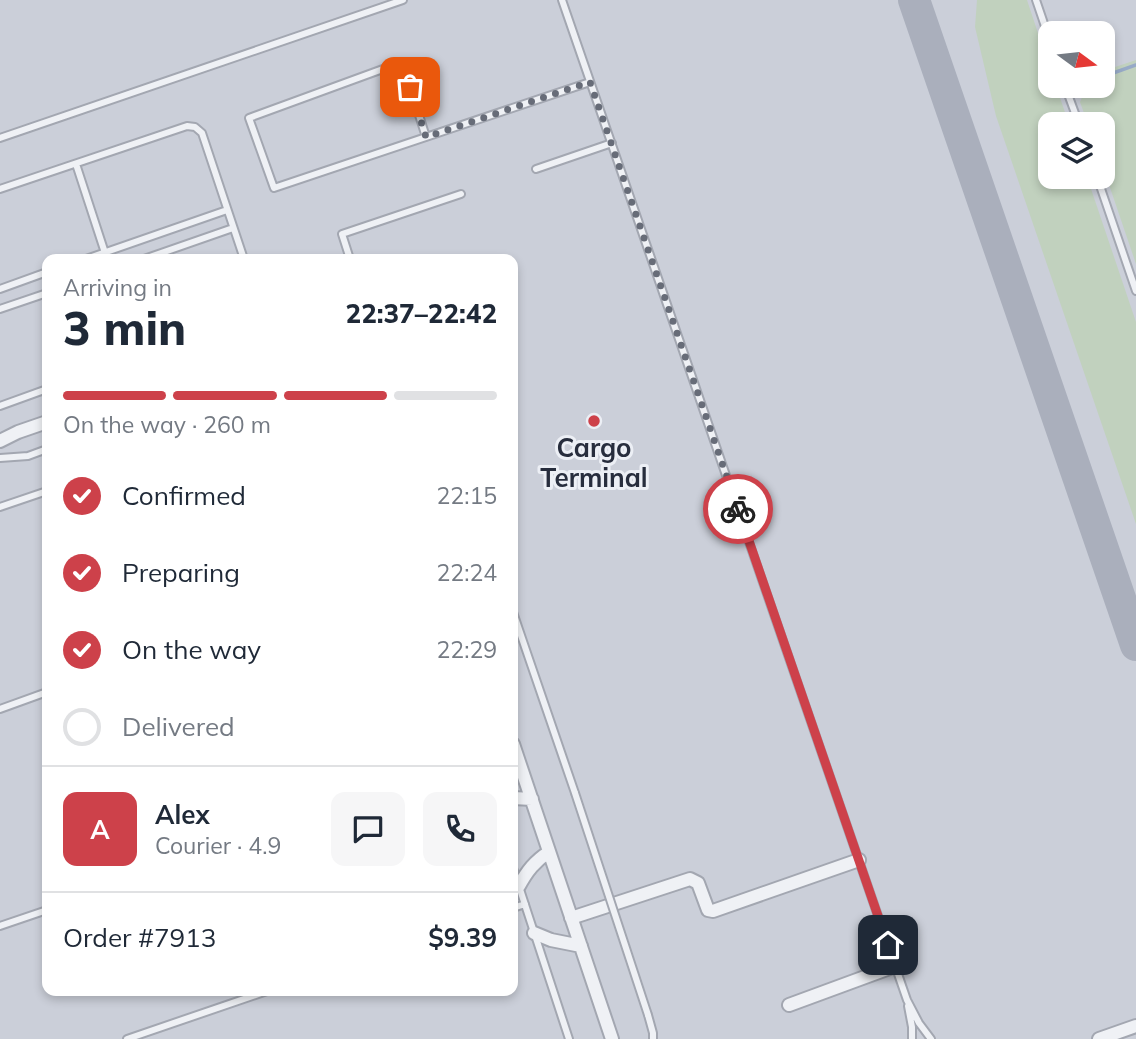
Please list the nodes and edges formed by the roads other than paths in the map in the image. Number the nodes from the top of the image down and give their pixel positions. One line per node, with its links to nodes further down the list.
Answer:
1 (403, 0): 7 (lane)
2 (562, 0): 5 (lane)
3 (1036, 0): 4 (lane)
4 (1043, 21)
5 (590, 82): 6 (lane); 8 (lane)
6 (426, 137): 6 (lane)
7 (0, 138)
8 (612, 143): 10 (lane); 41 (lane)
9 (76, 163): 11 (lane); 14 (lane); 16 (lane)
10 (536, 169)
11 (0, 189)
12 (1101, 189): 23 (lane)
13 (461, 194): 20 (lane)
14 (227, 210): 15 (lane); 17 (lane)
15 (233, 228): 18 (lane); 19 (lane)
16 (105, 254)
17 (111, 254)
18 (158, 254)
19 (242, 254)
20 (348, 254)
21 (42, 274): 22 (lane)
22 (0, 289)
23 (1136, 291)
24 (42, 295): 25 (lane)
25 (0, 309)
26 (42, 391): 27 (lane)
27 (0, 406)
28 (42, 424): 29 (street)
29 (0, 441)
30 (42, 451): 31 (lane)
31 (0, 458)
32 (42, 493): 33 (lane)
33 (0, 507)
34 (518, 627): 59 (lane, bridge)
35 (42, 694): 36 (lane)
36 (0, 709)
37 (518, 758): 39 (street)
38 (518, 798): 39 (street)
39 (532, 799): 40 (street)
40 (549, 852): 43 (street); 47 (street)
41 (859, 860): 47 (street); 51 (lane)
42 (518, 883): 43 (lane)
43 (519, 886): 44 (lane)
44 (525, 904): 45 (lane); 49 (lane)
45 (518, 906)
46 (42, 912): 48 (lane)
47 (571, 918): 50 (street)
48 (0, 926)
49 (534, 933): 50 (street); 57 (lane)
50 (581, 946): 58 (street)
51 (895, 966): 53 (lane); 54 (street)
52 (252, 996): 56 (lane)
53 (907, 1000): 60 (lane); 61 (lane)
54 (789, 1006)
55 (1136, 1026): 62 (street)
56 (127, 1039)
57 (569, 1039)
58 (612, 1039)
59 (653, 1039)
60 (912, 1039)
61 (931, 1039)
62 (1099, 1039)

